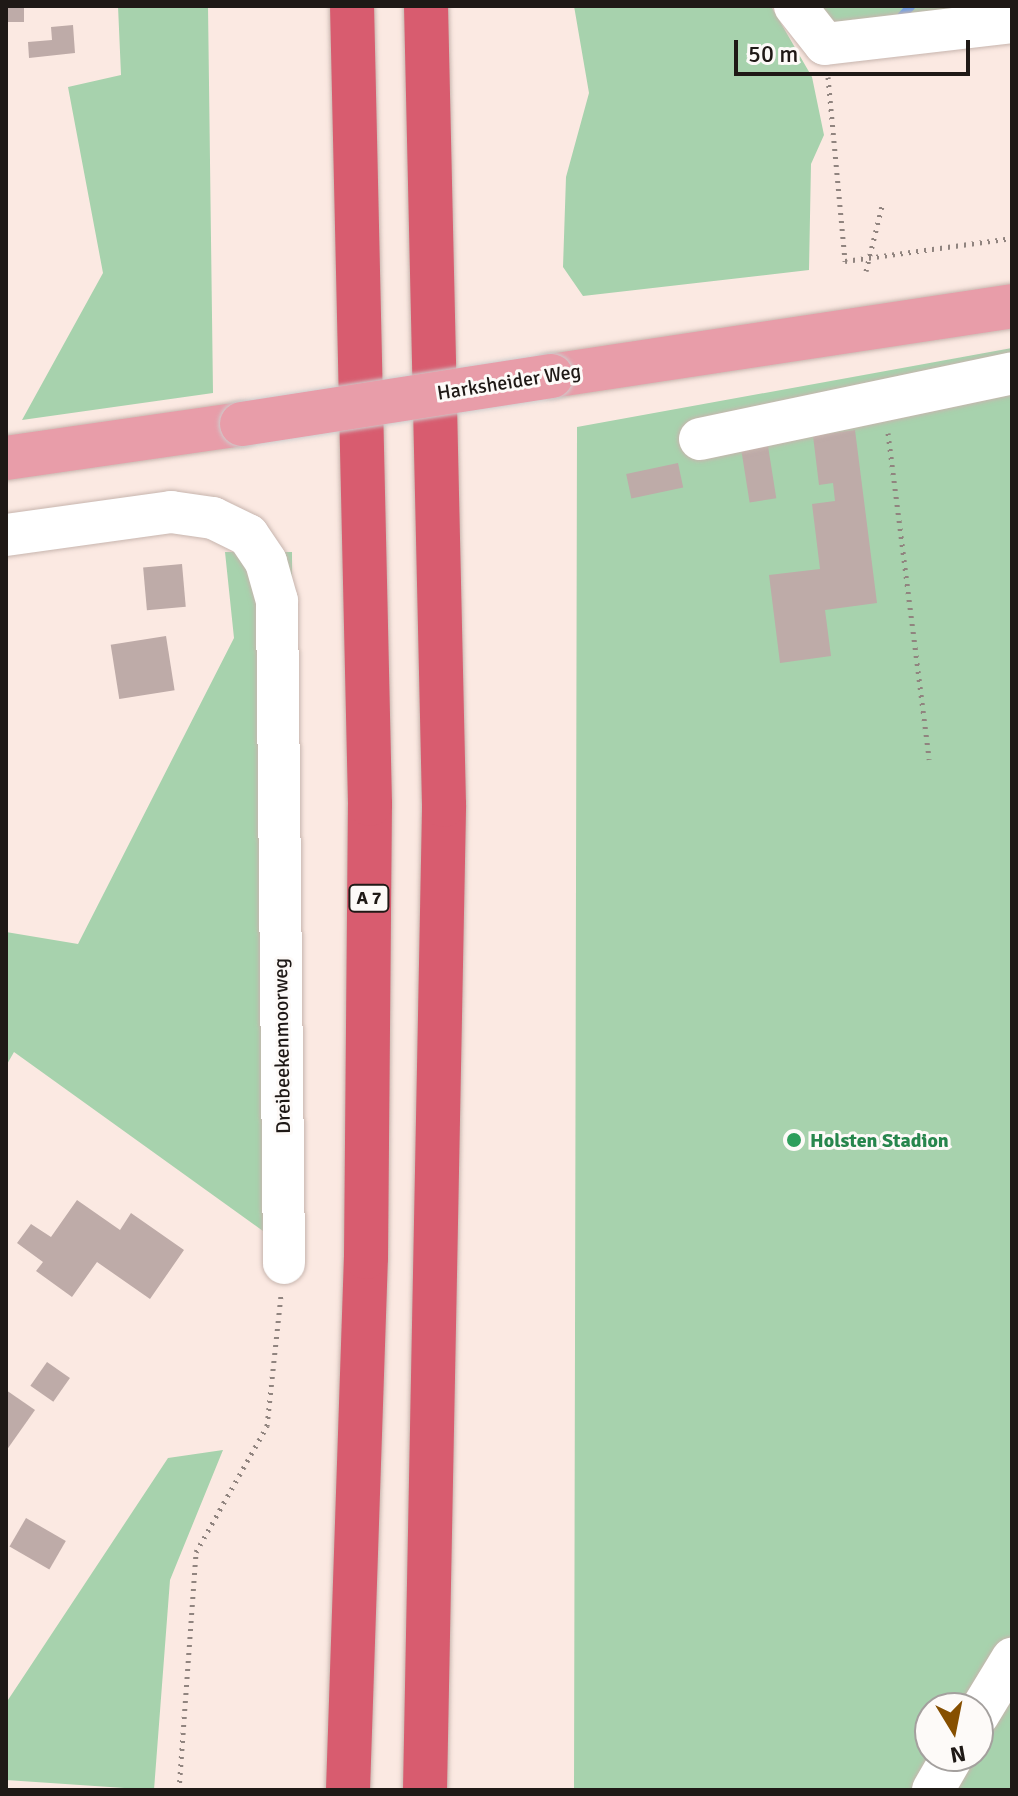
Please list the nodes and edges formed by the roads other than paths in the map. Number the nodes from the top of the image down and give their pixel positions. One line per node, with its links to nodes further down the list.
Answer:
1 (352, 6): 14 (highway, A 7)
2 (426, 6): 15 (highway)
3 (795, 6): 4 (street)
4 (1012, 22)
5 (1012, 306): 8 (main road, Harksheider Weg, bridge)
6 (1012, 373): 7 (street)
7 (700, 439)
8 (6, 458)
9 (6, 535): 10 (street, Dreibeekenmoorweg)
10 (284, 1263)
11 (1012, 1659): 12 (street)
12 (992, 1692)
13 (944, 1772): 16 (street)
14 (348, 1790)
15 (425, 1790)
16 (933, 1790)

